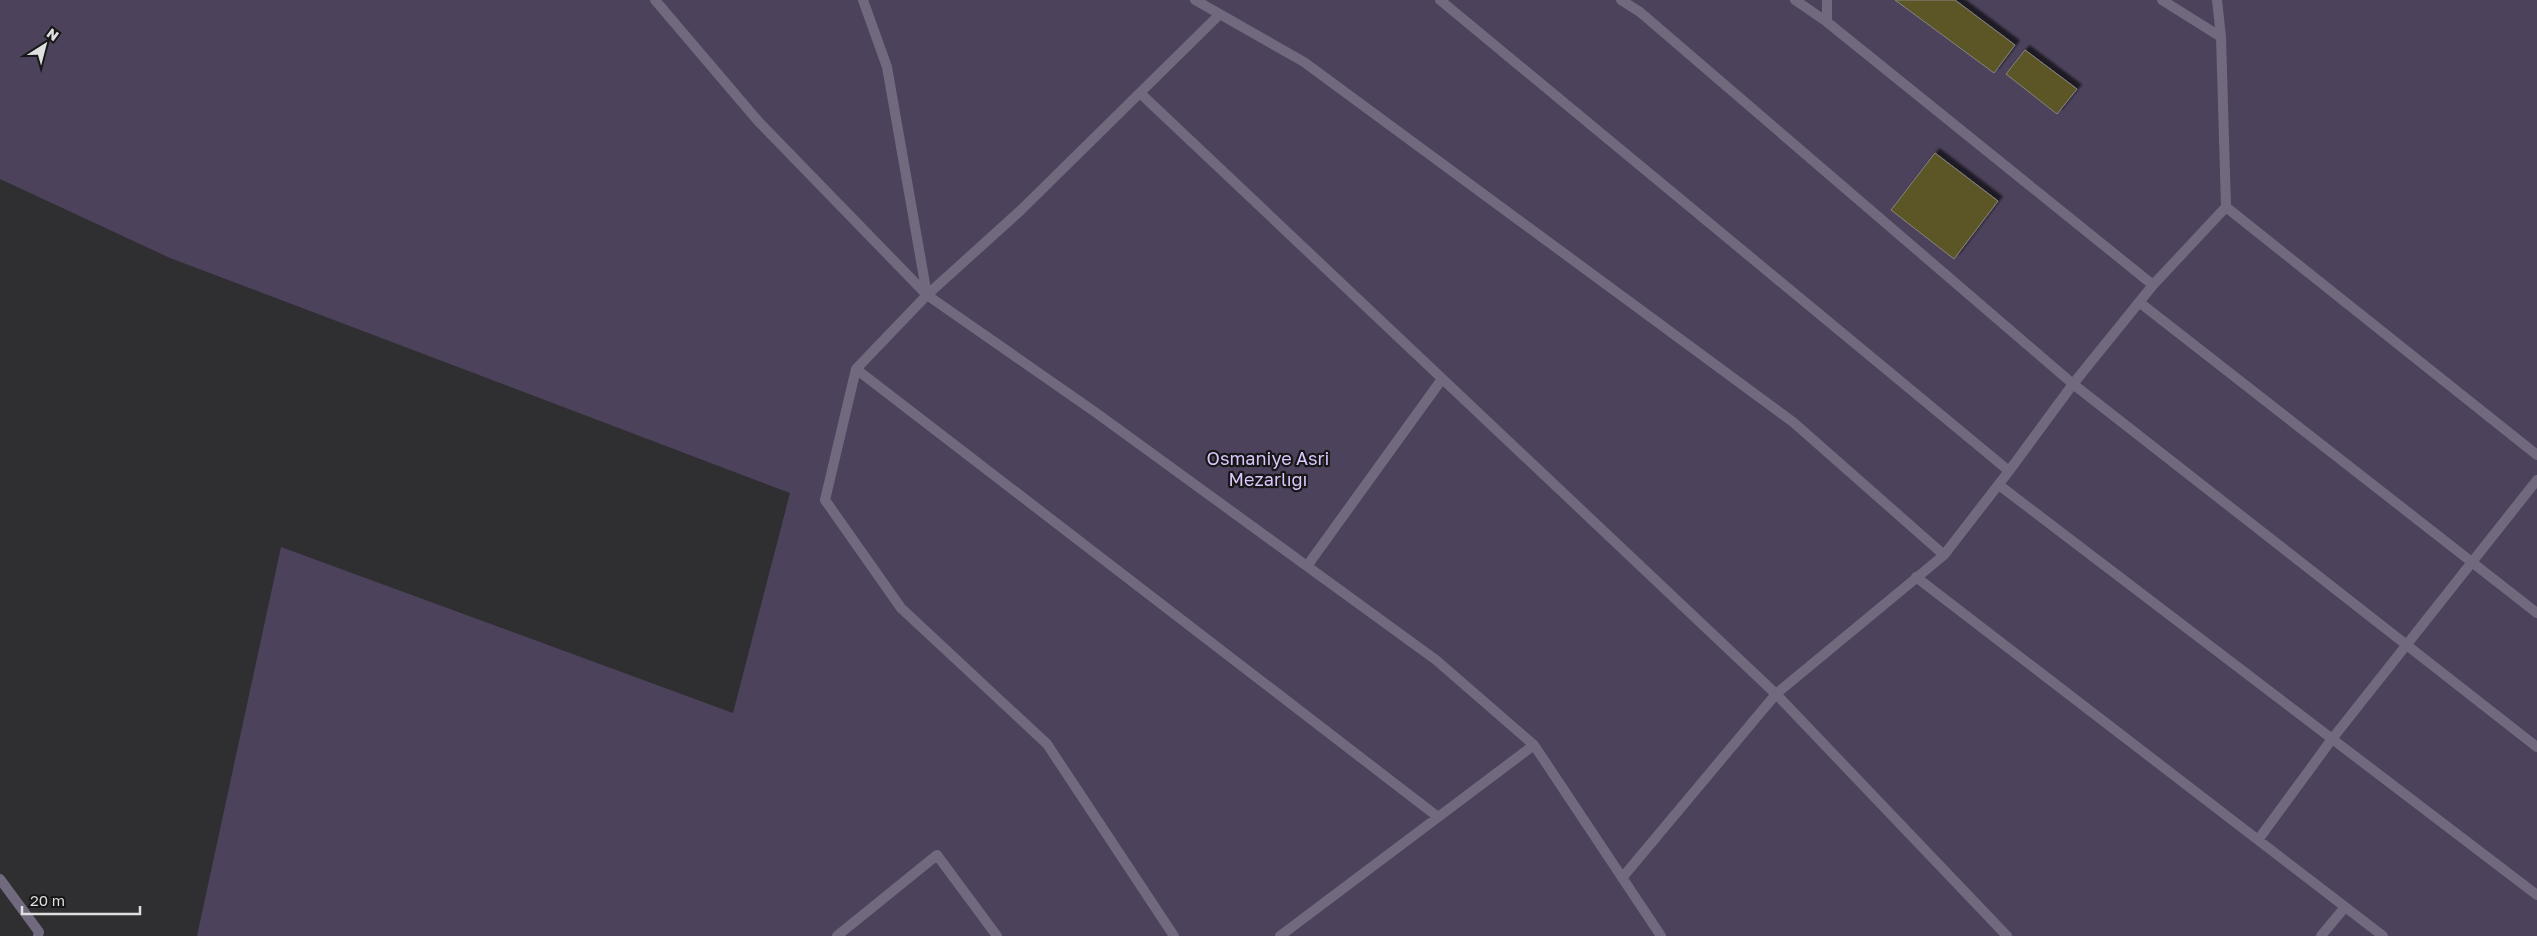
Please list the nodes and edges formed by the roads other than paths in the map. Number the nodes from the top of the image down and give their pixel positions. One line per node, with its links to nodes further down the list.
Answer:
1 (655, 0): 16 (street)
2 (863, 0): 16 (street)
3 (1195, 0): 10 (street)
4 (1440, 0): 22 (street)
5 (1621, 0): 20 (street)
6 (1795, 0): 11 (street)
7 (1827, 0): 11 (street)
8 (2162, 0): 12 (street)
9 (2216, 0): 12 (street)
10 (1220, 14): 13 (street); 25 (street)
11 (1827, 22): 15 (street)
12 (2221, 37): 14 (street)
13 (1140, 93): 16 (street); 19 (street)
14 (2226, 207): 15 (street); 21 (street)
15 (2153, 285): 17 (street)
16 (927, 295): 18 (street); 27 (street)
17 (2139, 302): 20 (street); 26 (street)
18 (856, 369): 35 (street); 44 (street)
19 (1442, 379): 27 (street); 31 (street)
20 (2073, 384): 22 (street); 30 (street)
21 (2537, 455)
22 (2009, 471): 24 (street)
23 (2537, 480): 26 (street)
24 (1999, 485): 25 (street); 32 (street)
25 (1944, 555): 28 (street)
26 (2473, 563): 29 (street); 30 (street)
27 (1307, 566): 33 (street)
28 (1916, 577): 31 (street); 36 (street)
29 (2537, 613)
30 (2407, 646): 32 (street); 34 (street)
31 (1776, 694): 37 (street); 47 (street)
32 (2332, 739): 36 (street); 39 (street)
33 (1534, 745): 35 (street); 37 (street)
34 (2537, 747)
35 (1438, 817): 45 (street)
36 (2258, 840): 40 (street)
37 (1622, 878): 46 (street)
38 (0, 879): 41 (street)
39 (2537, 895)
40 (2345, 907): 48 (street); 49 (street)
41 (38, 936)
42 (837, 936): 43 (street)
43 (997, 936)
44 (1174, 936)
45 (1280, 936)
46 (1661, 936)
47 (2007, 936)
48 (2321, 936)
49 (2383, 936)

